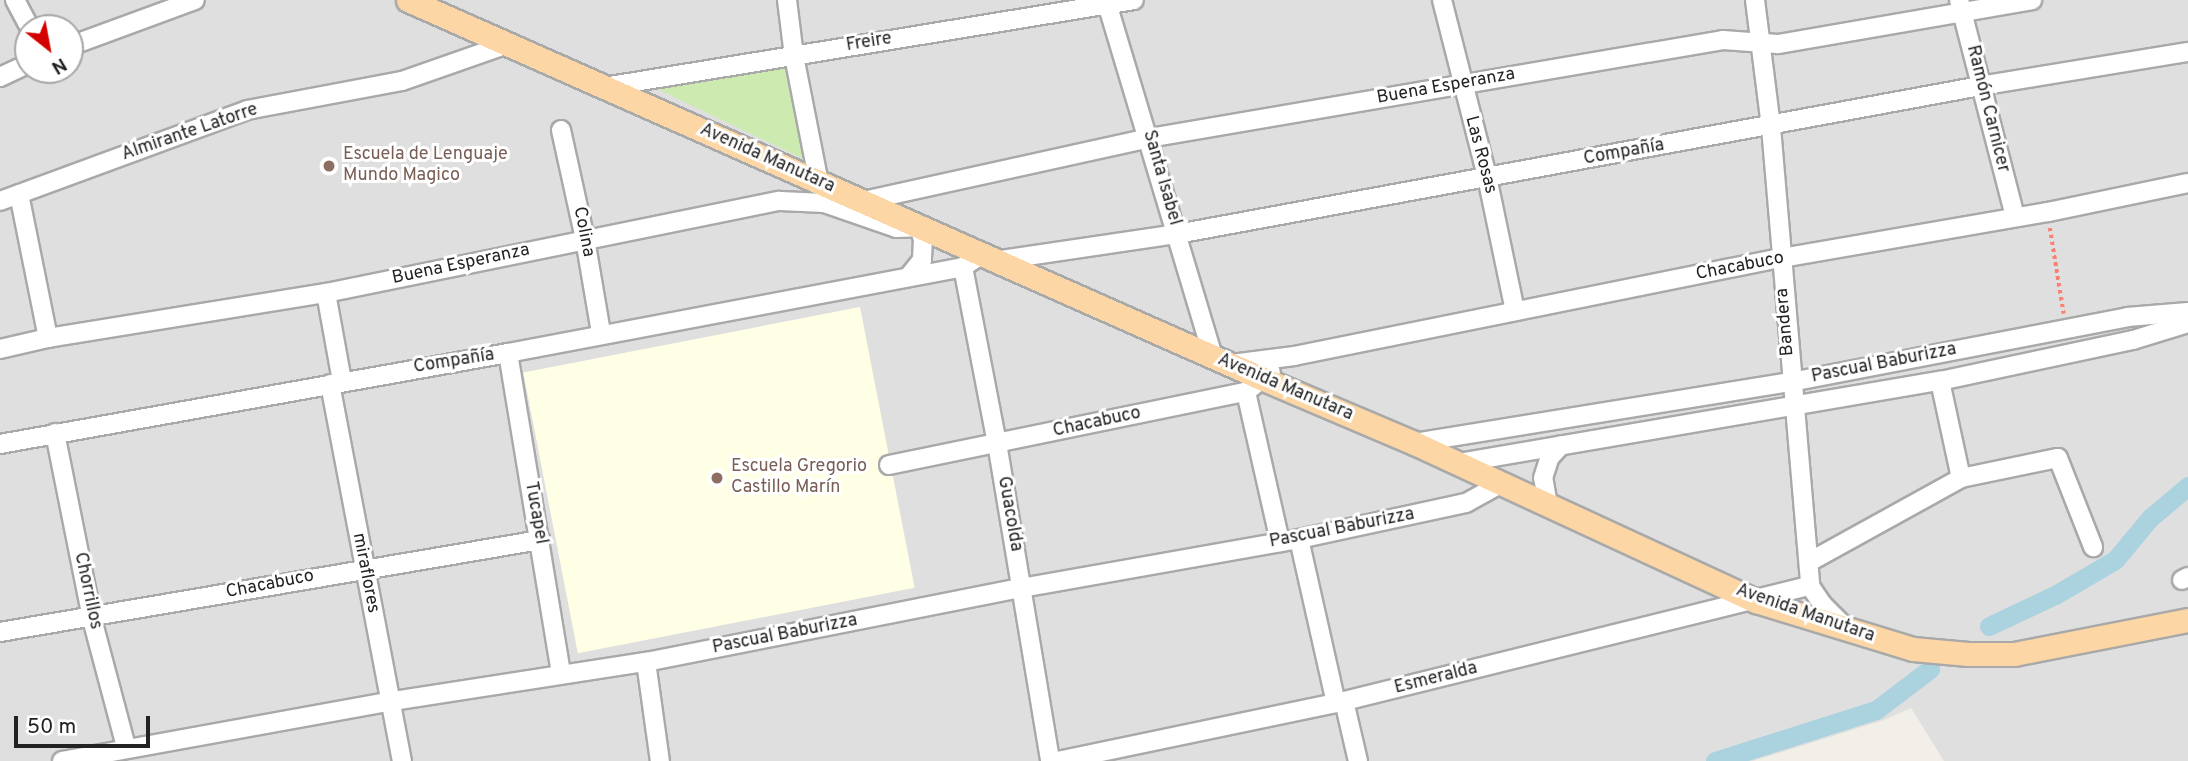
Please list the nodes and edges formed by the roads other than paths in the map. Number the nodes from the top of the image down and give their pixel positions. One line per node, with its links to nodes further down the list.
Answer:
1 (195, 0): 10 (street)
2 (408, 0): 12 (main road, Avenida Manutara)
3 (787, 0): 14 (street)
4 (1134, 0): 8 (street, Freire)
5 (1442, 0): 15 (street, Las Rosas)
6 (1755, 0): 11 (street, Bandera)
7 (2032, 0): 9 (street, Buena Esperanza)
8 (1107, 2): 14 (street, Freire); 20 (street, Santa Isabel)
9 (1961, 5): 11 (street, Buena Esperanza); 16 (street, Ramón Carnicer)
10 (84, 41)
11 (1758, 42): 15 (street, Buena Esperanza); 18 (street, Bandera)
12 (505, 45): 17 (main road, Avenida Manutara); 24 (street, Almirante Latorre)
13 (2188, 52): 16 (street, Compañía)
14 (794, 56): 17 (street, Freire); 22 (street)
15 (1461, 85): 20 (street, Buena Esperanza); 21 (street, Las Rosas)
16 (1980, 86): 18 (street, Compañía); 27 (street, Ramón Carnicer)
17 (604, 87): 22 (main road, Avenida Manutara)
18 (1771, 127): 21 (street, Compañía); 33 (street, Bandera)
19 (561, 130): 30 (street, Colina)
20 (1149, 138): 26 (street, Buena Esperanza); 29 (street, Santa Isabel)
21 (1488, 177): 29 (street, Compañía); 38 (street, Las Rosas)
22 (819, 183): 26 (main road, Avenida Manutara)
23 (2188, 183): 27 (street, Chacabuco)
24 (19, 194): 25 (street, Almirante Latorre); 42 (street)
25 (0, 201)
26 (863, 201): 28 (main road, Avenida Manutara)
27 (2015, 217): 33 (street, Chacabuco)
28 (919, 228): 30 (street, Buena Esperanza); 32 (main road, Avenida Manutara); 35 (street)
29 (1177, 234): 31 (street, Compañía); 46 (street, Santa Isabel)
30 (585, 240): 37 (street, Buena Esperanza); 41 (street, Colina)
31 (1060, 251): 32 (street, Compañía); 36 (street)
32 (992, 256): 34 (street, Compañía); 36 (main road, Avenida Manutara)
33 (1781, 258): 38 (street, Chacabuco); 49 (street, Bandera)
34 (963, 267): 35 (street, Compañía); 53 (street, Guacolda)
35 (908, 277): 41 (street, Compañía)
36 (1047, 281): 46 (main road, Avenida Manutara)
37 (326, 292): 42 (street, Buena Esperanza); 48 (street, miraflores)
38 (1515, 311): 45 (street, Chacabuco)
39 (2188, 312): 49 (street, Pascual Baburizza)
40 (2188, 323): 47 (street, Pascual Baburizza)
41 (601, 333): 44 (street, Compañía)
42 (48, 338): 43 (street, Buena Esperanza)
43 (0, 349)
44 (508, 353): 48 (street, Compañía); 63 (street, Tucapel)
45 (1294, 356): 46 (street, Chacabuco); 50 (street, Chacabuco)
46 (1222, 360): 50 (main road, Avenida Manutara)
47 (1940, 381): 51 (street, Pascual Baburizza); 59 (street)
48 (336, 382): 52 (street, Compañía); 67 (street, miraflores)
49 (1791, 382): 51 (street, Bandera); 54 (street, Pascual Baburizza)
50 (1254, 385): 53 (street, Chacabuco); 54 (main road, Avenida Manutara); 64 (street)
51 (1795, 404): 56 (street, Pascual Baburizza); 66 (street, Bandera)
52 (55, 433): 55 (street, Compañía); 71 (street, Chorrillos)
53 (997, 443): 58 (street, Chacabuco); 69 (street, Guacolda)
54 (1414, 443): 57 (main road, Avenida Manutara)
55 (0, 444)
56 (1561, 445): 57 (street, Pascual Baburizza); 61 (street)
57 (1458, 463): 60 (main road, Avenida Manutara)
58 (889, 465)
59 (1961, 478): 65 (street); 66 (street)
60 (1502, 483): 61 (main road, Avenida Manutara); 62 (street, Pascual Baburizza)
61 (1548, 505): 70 (main road, Avenida Manutara)
62 (1299, 538): 64 (street, Pascual Baburizza); 78 (street)
63 (540, 540): 67 (street, Chacabuco); 76 (street, Tucapel)
64 (1280, 541): 69 (street, Pascual Baburizza)
65 (2093, 547)
66 (1809, 562): 68 (street, Bandera)
67 (363, 568): 71 (street, Chacabuco); 77 (street, miraflores)
68 (1811, 586): 70 (street, Esmeralda); 73 (street)
69 (1021, 588): 75 (street, Pascual Baburizza); 83 (street, Guacolda)
70 (1756, 601): 73 (main road, Avenida Manutara); 78 (street, Esmeralda)
71 (92, 619): 74 (street, Chacabuco); 79 (street, Chorrillos)
72 (2188, 621): 73 (main road, Avenida Manutara)
73 (1848, 630)
74 (0, 632)
75 (646, 662): 76 (street, Pascual Baburizza); 82 (street)
76 (561, 674): 77 (street, Pascual Baburizza)
77 (393, 701): 79 (street, Pascual Baburizza); 81 (street, miraflores)
78 (1340, 702): 84 (street, Esmeralda); 85 (street)
79 (126, 747): 80 (street, Pascual Baburizza)
80 (62, 761)
81 (402, 761)
82 (660, 761)
83 (1050, 761)
84 (1058, 761)
85 (1358, 761)

